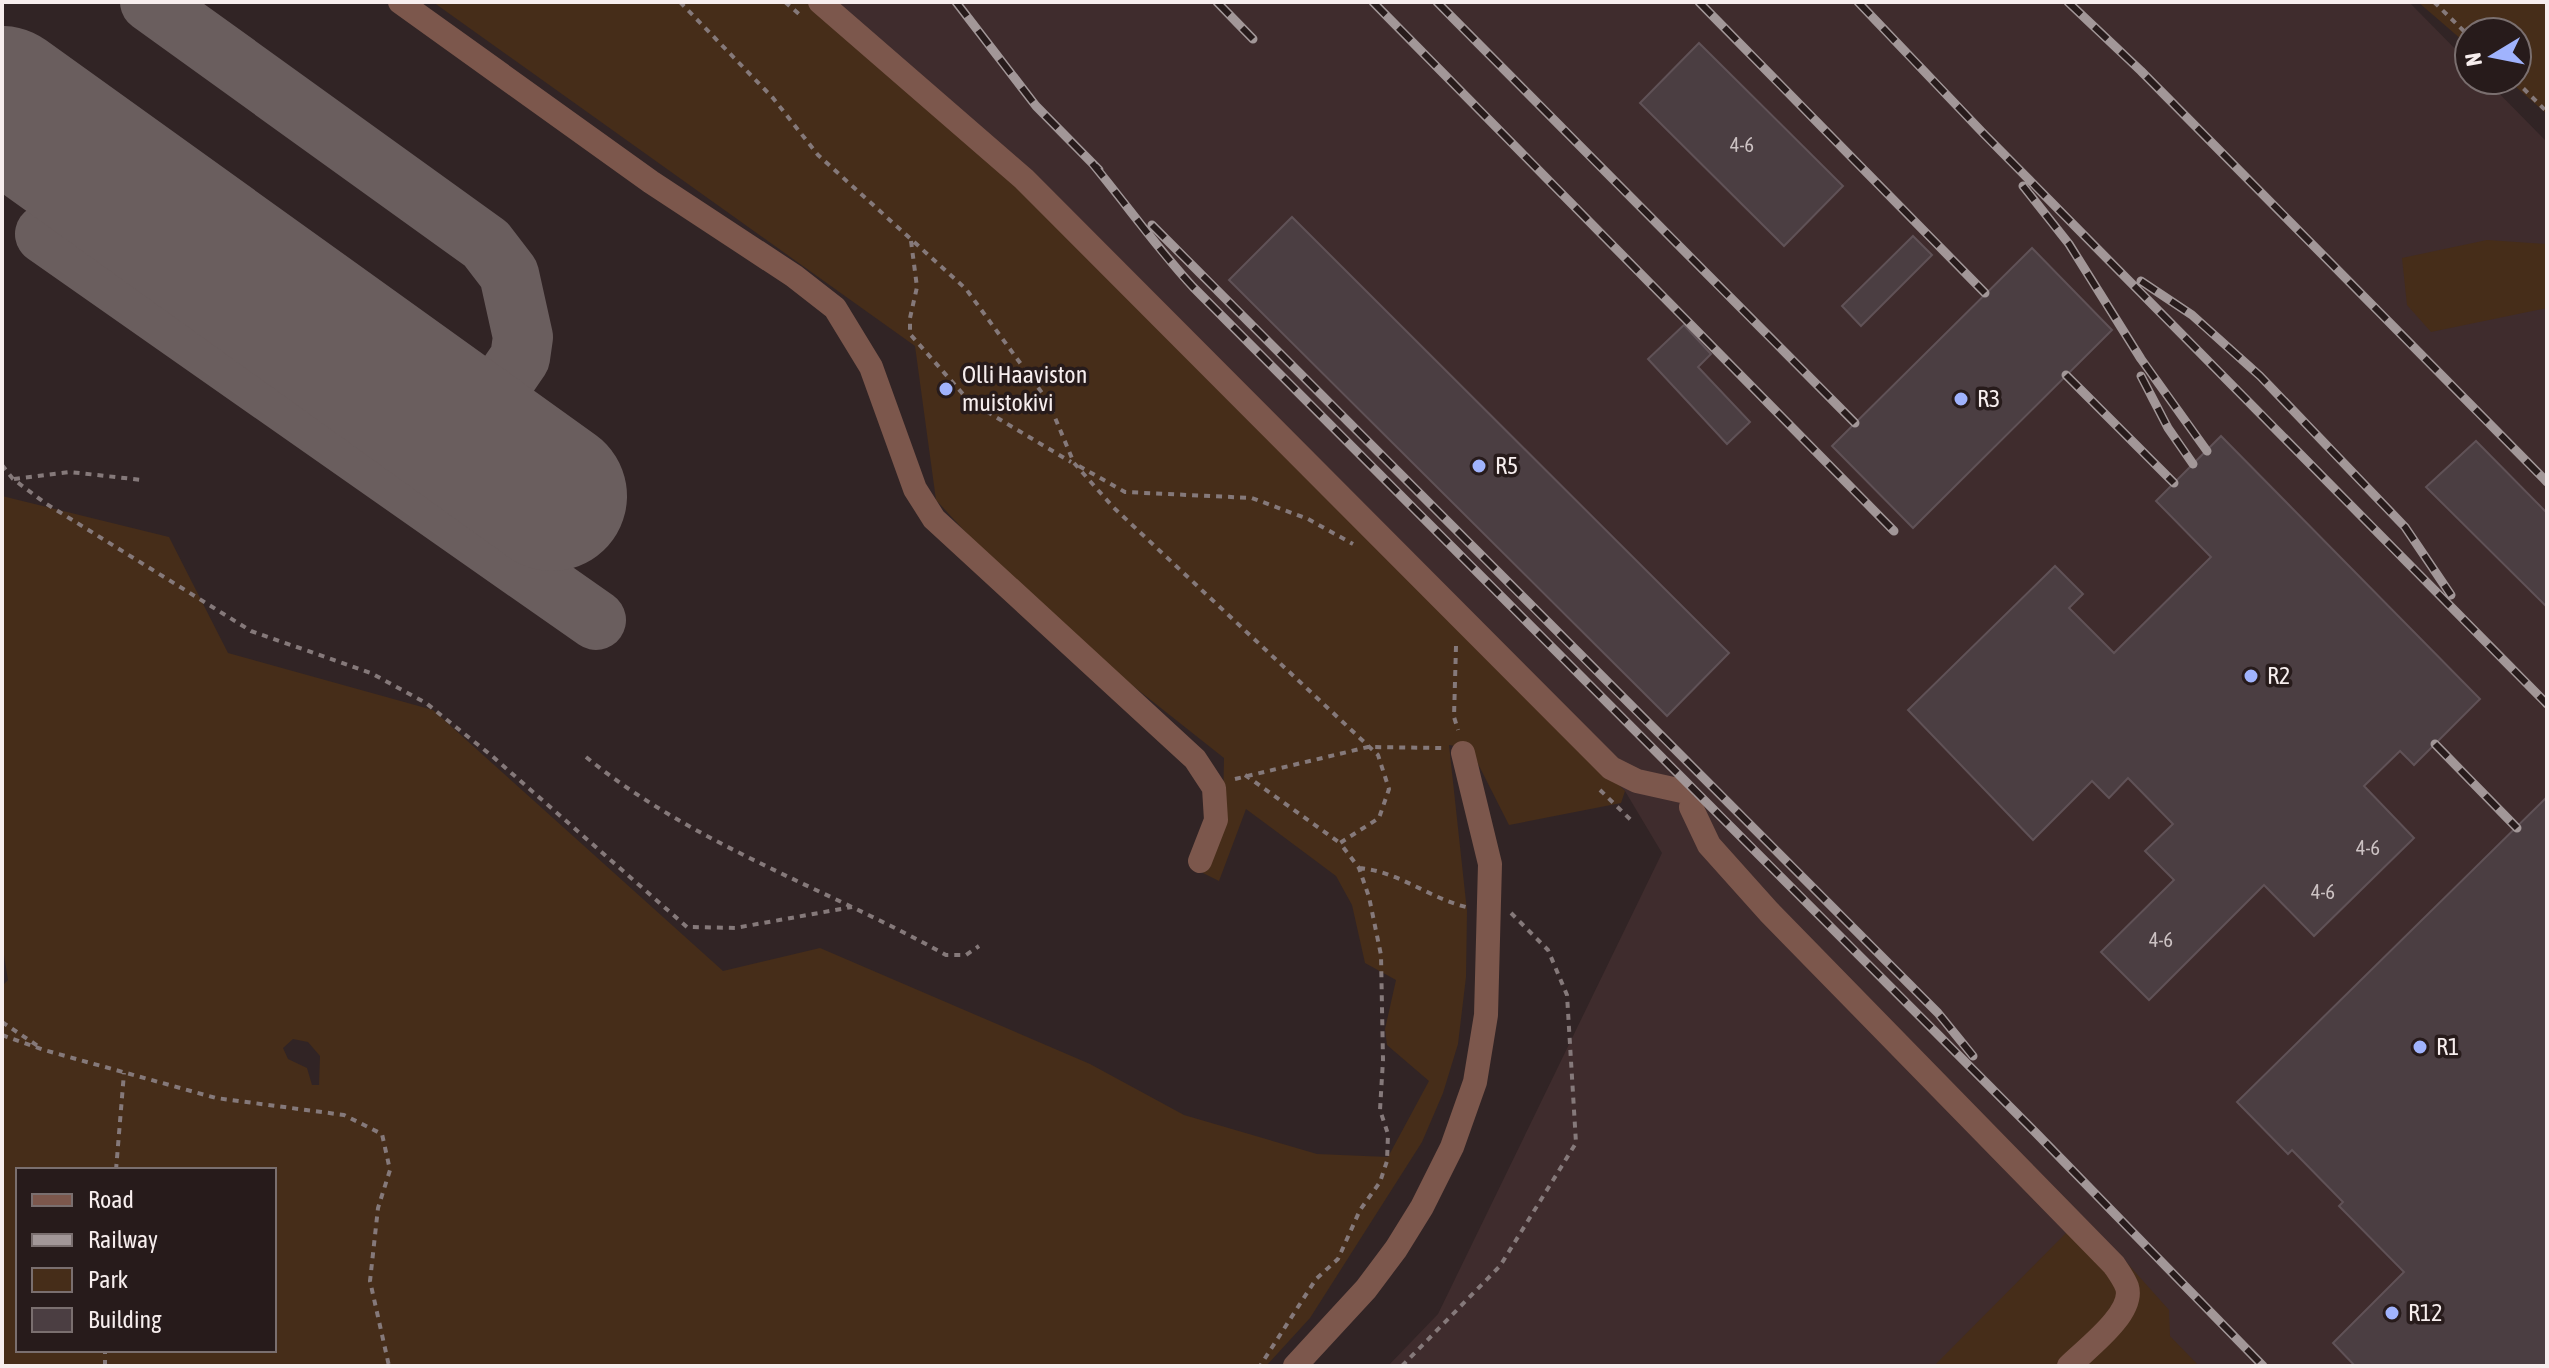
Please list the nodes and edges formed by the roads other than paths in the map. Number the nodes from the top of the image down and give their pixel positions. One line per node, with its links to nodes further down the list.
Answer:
1 (400, 2): 4 (street)
2 (815, 12): 6 (street)
3 (1463, 753): 5 (street)
4 (1200, 861)
5 (1295, 1366)
6 (2069, 1366)

